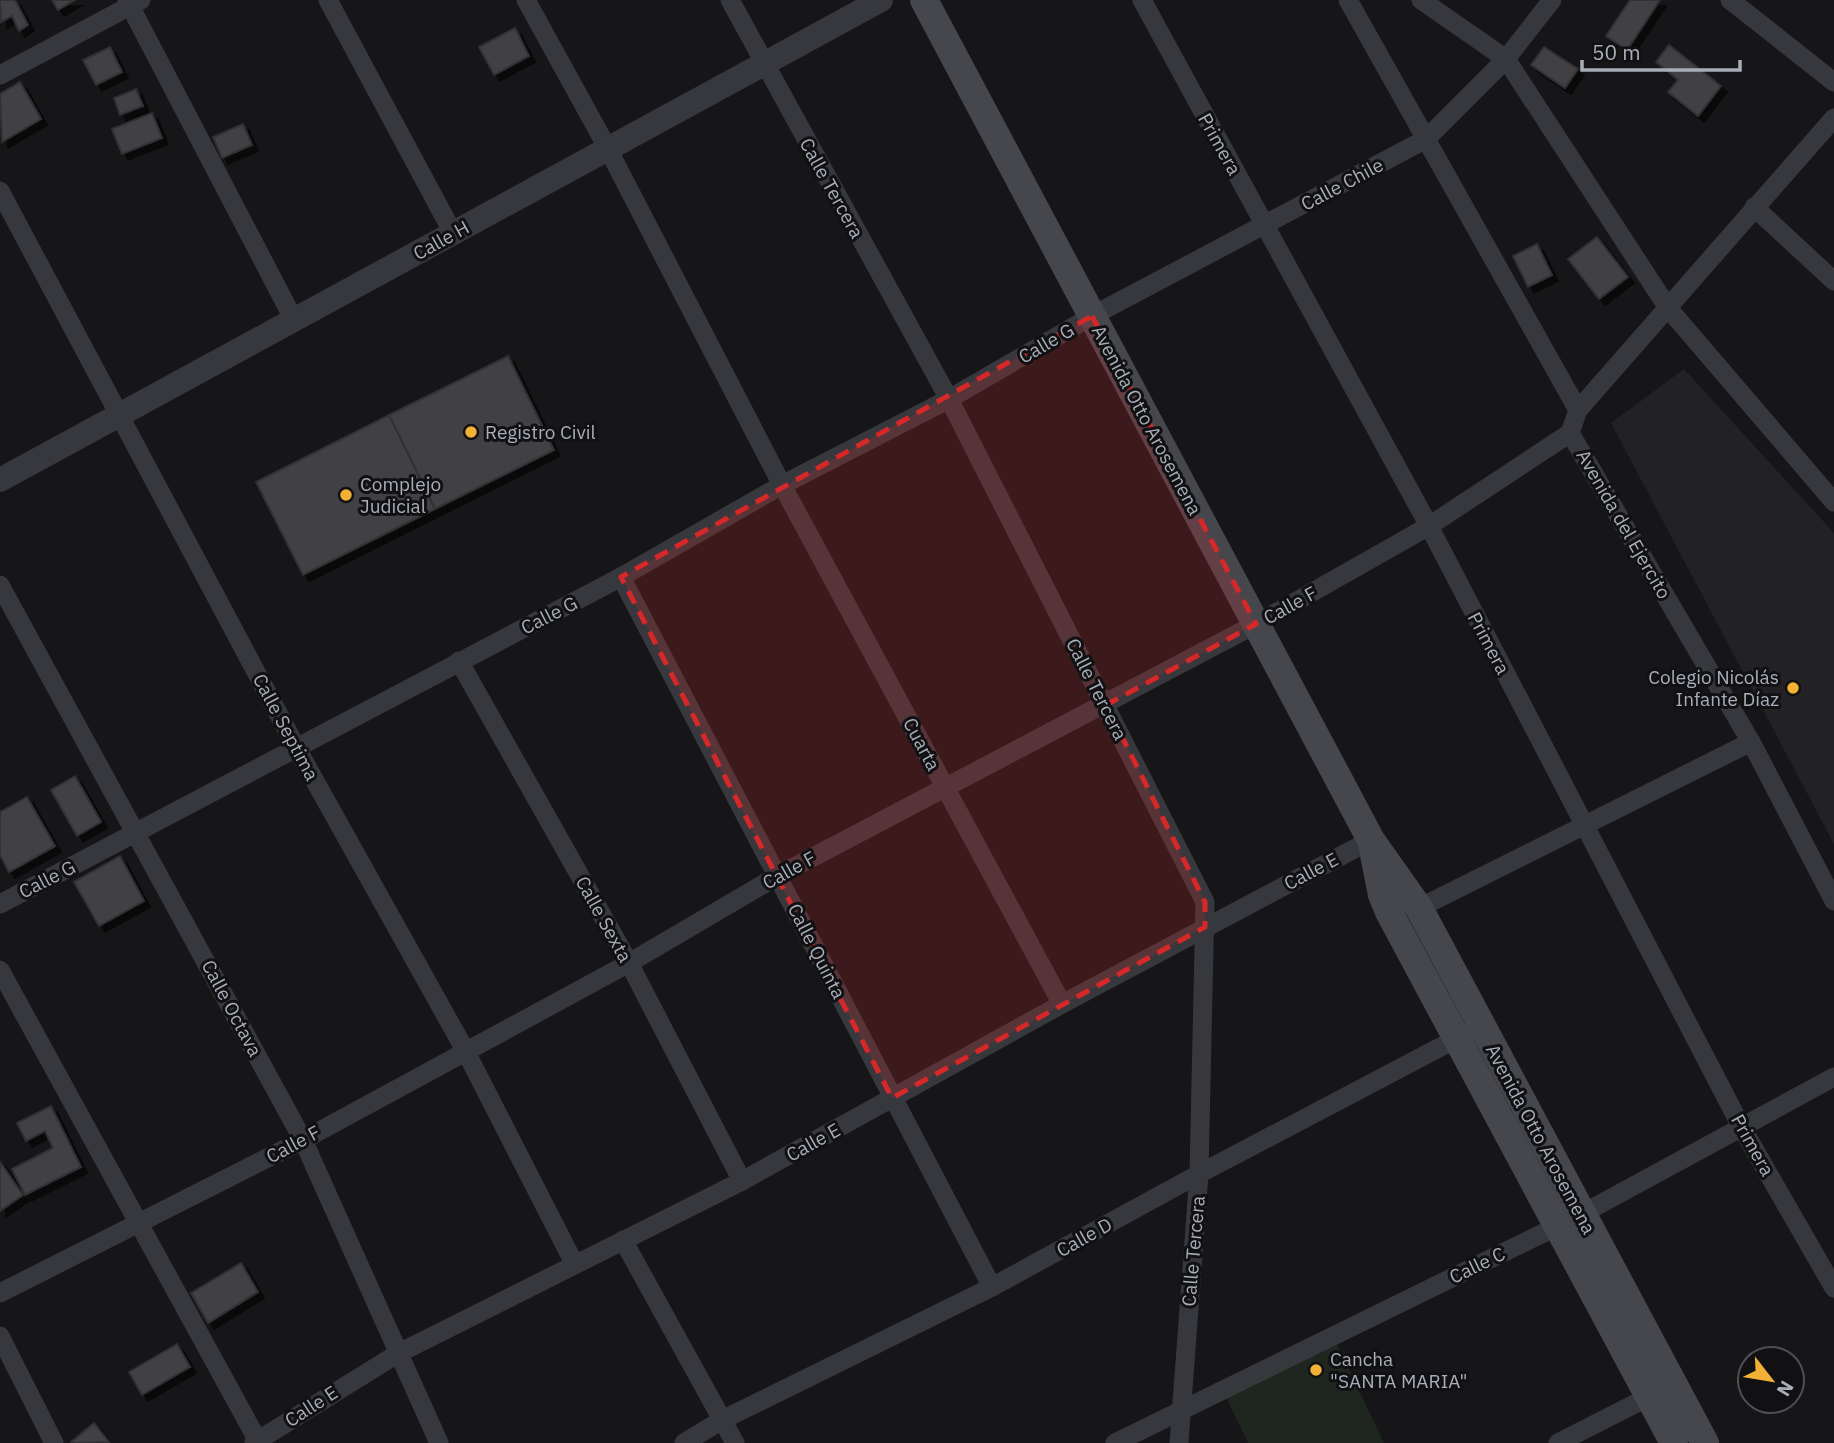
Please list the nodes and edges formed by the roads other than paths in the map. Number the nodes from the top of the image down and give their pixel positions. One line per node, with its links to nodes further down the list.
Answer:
1 (328, 0): 22 (street)
2 (526, 0): 18 (street, Cuarta)
3 (730, 0): 13 (street, Calle Tercera)
4 (881, 0): 13 (street, Calle H)
5 (924, 0): 25 (main road, Avenida Otto Arosemena)
6 (1142, 0): 21 (street, Primera)
7 (1348, 0): 17 (street)
8 (1421, 0): 12 (street)
9 (1552, 0): 12 (street, Calle Chile)
10 (1730, 0): 15 (street)
11 (133, 2): 14 (street); 26 (street)
12 (1506, 59): 17 (street, Calle Chile); 24 (street)
13 (764, 64): 18 (street, Calle H); 27 (street, Calle Tercera)
14 (0, 75)
15 (1834, 82)
16 (1834, 118): 20 (street)
17 (1426, 139): 21 (street, Calle Chile); 28 (street)
18 (608, 149): 22 (street, Calle H); 32 (street, Cuarta)
19 (0, 191): 29 (street, Calle Septima)
20 (1754, 207): 23 (street); 24 (street)
21 (1265, 226): 25 (street, Calle Chile); 34 (street, Primera)
22 (453, 233): 26 (street, Calle H)
23 (1834, 281)
24 (1668, 308): 28 (street); 33 (street)
25 (1092, 316): 27 (street, Calle G); 37 (main road, Avenida Otto Arosemena)
26 (294, 320): 29 (street, Calle H)
27 (949, 398): 32 (street, Calle G); 39 (street, Calle Tercera)
28 (1578, 410): 30 (street, Avenida del Ejercito)
29 (119, 415): 31 (street, Calle H); 41 (street, Calle Septima)
30 (1570, 433): 34 (street, Calle F); 40 (street, Avenida del Ejercito)
31 (0, 480)
32 (782, 485): 35 (street, Calle G); 42 (street, Cuarta)
33 (1834, 502)
34 (1429, 526): 37 (street, Calle F); 43 (street, Primera)
35 (621, 577): 38 (street, Calle G); 46 (street, Calle Quinta)
36 (0, 585): 44 (street, Calle Octava)
37 (1256, 624): 39 (street, Calle F); 45 (main road, Avenida Otto Arosemena)
38 (459, 661): 41 (street, Calle G); 51 (street, Calle Sexta)
39 (1106, 705): 42 (street, Calle F); 50 (street, Calle Tercera)
40 (1751, 742): 43 (street); 47 (street, Avenida del Ejercito)
41 (296, 747): 44 (street, Calle G); 55 (street, Calle Septima)
42 (945, 787): 46 (street, Calle F); 53 (street, Cuarta)
43 (1584, 825): 49 (street); 58 (street, Primera)
44 (138, 833): 48 (street, Calle G); 59 (street, Calle Octava)
45 (1371, 840): 49 (main road, Avenida Otto Arosemena); 50 (street, Calle E); 54 (main road, Avenida Otto Arosemena)
46 (779, 875): 51 (street, Calle F); 57 (street, Calle Quinta)
47 (1834, 901)
48 (0, 904)
49 (1419, 908): 54 (main road, Avenida Otto Arosemena)
50 (1205, 927): 53 (street, Calle E); 60 (street, Calle Tercera)
51 (629, 963): 55 (street, Calle F); 61 (street, Calle Sexta)
52 (0, 970): 63 (street)
53 (1062, 1004): 57 (street, Calle E)
54 (1470, 1032): 60 (street, Calle D); 62 (main road, Avenida Otto Arosemena)
55 (465, 1051): 59 (street, Calle F); 65 (street, Calle Septima)
56 (1834, 1077): 58 (street, Calle C)
57 (892, 1098): 61 (street, Calle E); 66 (street, Calle Quinta)
58 (1742, 1128): 62 (street, Calle C); 67 (street, Primera)
59 (303, 1140): 63 (street, Calle F); 70 (street, Calle Octava)
60 (1199, 1174): 66 (street, Calle D); 72 (street, Calle Tercera)
61 (742, 1181): 64 (street, Calle E)
62 (1569, 1221): 71 (main road, Avenida Otto Arosemena); 72 (street, Calle C)
63 (139, 1223): 68 (street, Calle F); 74 (street)
64 (623, 1240): 65 (street, Calle E); 73 (street)
65 (574, 1263): 70 (street, Calle E)
66 (992, 1287): 73 (street, Calle D)
67 (1834, 1288)
68 (0, 1293)
69 (0, 1336): 75 (street)
70 (397, 1354): 74 (street, Calle E); 76 (street, Calle Octava)
71 (1660, 1390): 81 (street); 82 (main road, Avenida Otto Arosemena); 83 (main road, Avenida Otto Arosemena)
72 (1180, 1408): 79 (street, Calle C); 80 (street, Calle Tercera)
73 (722, 1420): 77 (street, Calle D); 78 (street)
74 (256, 1442)
75 (54, 1443)
76 (439, 1443)
77 (684, 1443)
78 (735, 1443)
79 (1115, 1443)
80 (1179, 1443)
81 (1558, 1443)
82 (1674, 1443)
83 (1705, 1443)

